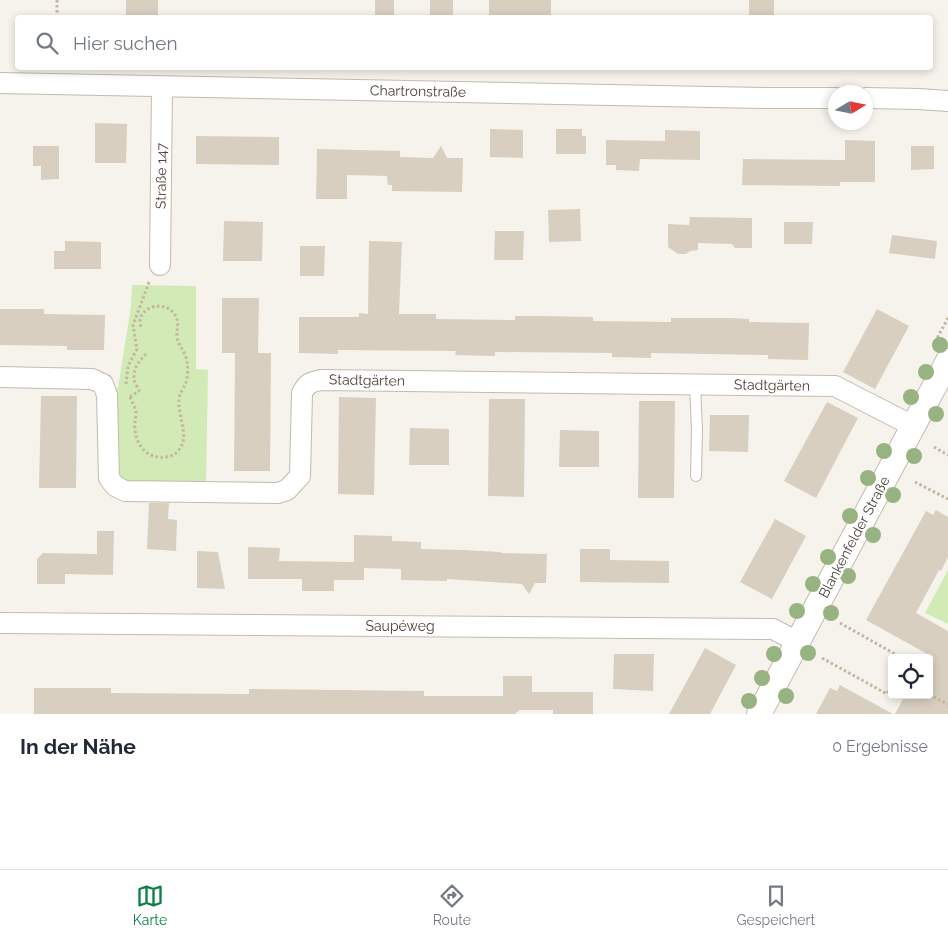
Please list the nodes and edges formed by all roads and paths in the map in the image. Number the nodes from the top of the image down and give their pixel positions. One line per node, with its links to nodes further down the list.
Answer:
1 (57, 0): 2 (path)
2 (57, 15)
3 (0, 83): 4 (street, Chartronstraße)
4 (162, 86): 5 (street, Chartronstraße); 8 (street, Straße 147)
5 (828, 98)
6 (873, 98): 7 (street)
7 (948, 101)
8 (160, 266): 14 (path)
9 (141, 328): 10 (path)
10 (147, 353)
11 (948, 361): 15 (street, Blankenfelder Straße)
12 (0, 377): 13 (street, Stadtgärten)
13 (695, 384): 15 (street, Stadtgärten); 18 (lane)
14 (126, 390)
15 (913, 426): 23 (street, Blankenfelder Straße)
16 (934, 447): 17 (path)
17 (948, 455)
18 (696, 476)
19 (915, 482): 20 (path)
20 (948, 500)
21 (0, 623): 23 (street, Saupéweg)
22 (840, 623): 24 (path)
23 (798, 642): 29 (street, Blankenfelder Straße)
24 (895, 654)
25 (822, 658): 26 (path)
26 (888, 692)
27 (933, 696): 28 (path)
28 (948, 704)
29 (759, 714)

